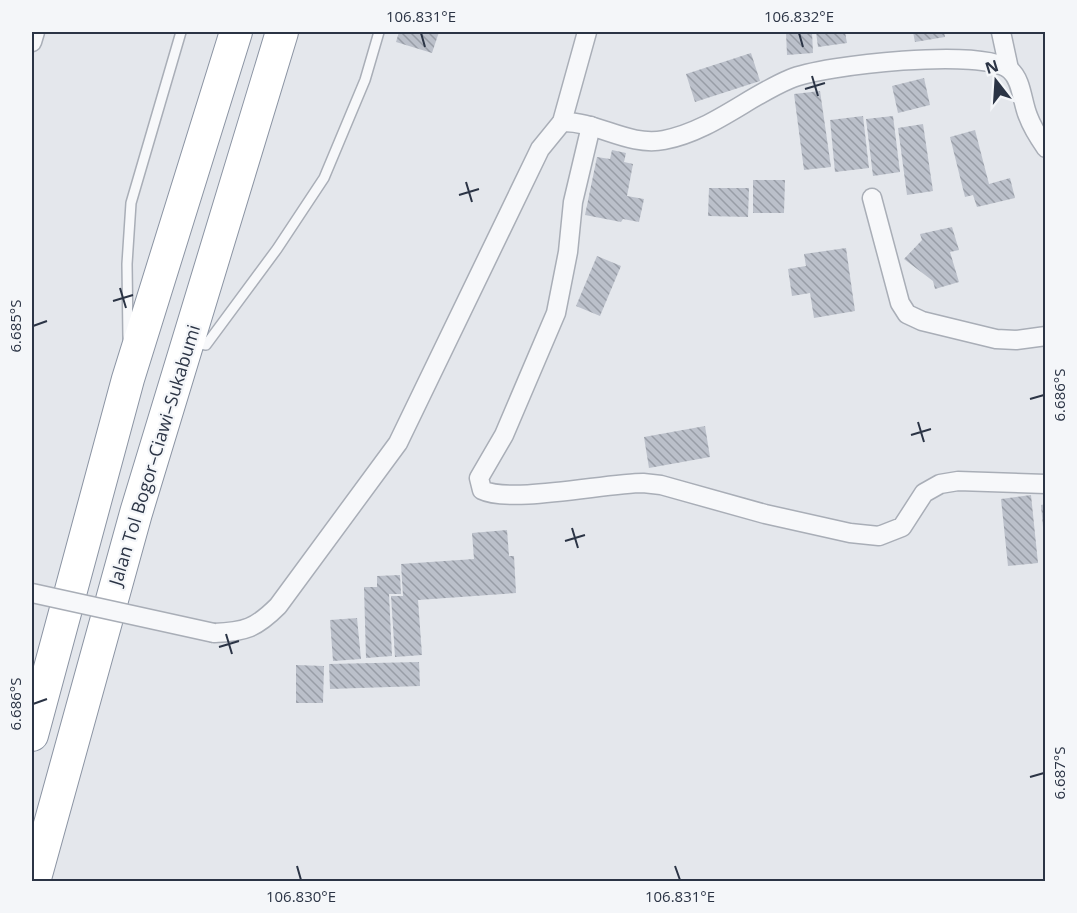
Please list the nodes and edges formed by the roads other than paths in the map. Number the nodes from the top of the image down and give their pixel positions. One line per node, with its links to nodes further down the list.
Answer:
1 (35, 32): 8 (street)
2 (181, 32): 16 (lane)
3 (236, 32): 16 (highway)
4 (282, 32): 15 (highway, Jalan Tol Bogor–Ciawi–Sukabumi)
5 (379, 32): 15 (lane)
6 (587, 32): 10 (street)
7 (1001, 32): 9 (street)
8 (32, 42)
9 (1009, 69): 11 (street); 12 (street)
10 (562, 122): 11 (street); 18 (street, bridge)
11 (591, 126): 17 (street)
12 (1046, 148)
13 (872, 198): 14 (street)
14 (1046, 336)
15 (188, 342): 20 (highway, Jalan Tol Bogor–Ciawi–Sukabumi)
16 (128, 379): 19 (highway)
17 (1046, 484)
18 (32, 593)
19 (32, 735)
20 (34, 882)

